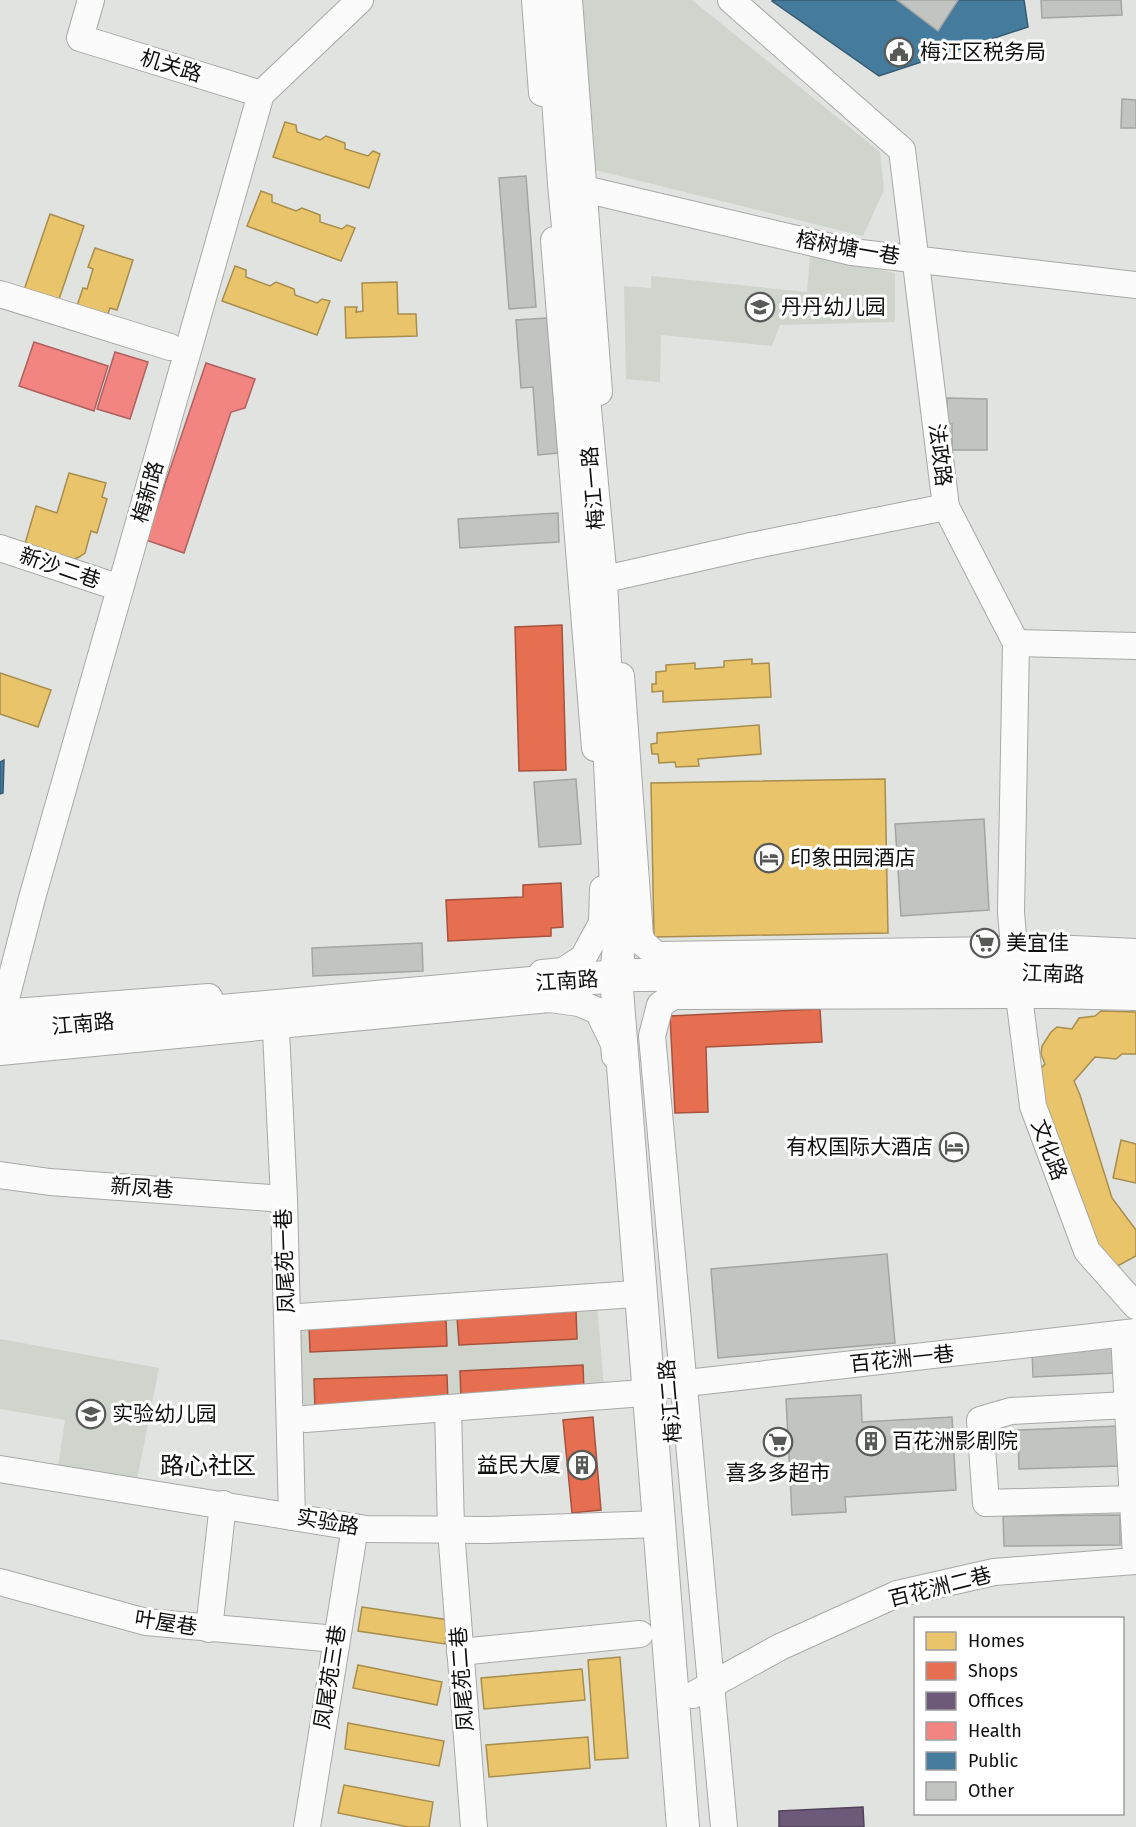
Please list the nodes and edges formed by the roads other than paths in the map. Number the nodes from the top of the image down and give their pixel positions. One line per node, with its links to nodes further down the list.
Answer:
1 (91, 0): 7 (street, 机关路)
2 (360, 0): 7 (street)
3 (535, 0): 25 (street)
4 (550, 0): 8 (main road, 梅江一路)
5 (569, 0): 8 (street)
6 (731, 0): 9 (street, 法政路)
7 (261, 94): 16 (street, 梅新路)
8 (574, 186): 9 (street, 榕树塘一巷); 15 (main road, 梅江一路)
9 (914, 260): 10 (street, 榕树塘一巷); 13 (street, 法政路)
10 (1136, 285)
11 (0, 294): 12 (street)
12 (170, 347)
13 (946, 507): 15 (street); 17 (street, 法政路)
14 (0, 548): 16 (street, 新沙二巷)
15 (607, 578): 20 (street); 21 (main road, 梅江一路)
16 (120, 588): 26 (street, 梅新路)
17 (1016, 643): 18 (street); 20 (street, 法政路)
18 (1136, 646)
19 (1136, 952): 20 (street)
20 (1016, 973): 21 (main road, 江南路); 22 (main road, 江南路); 23 (street); 32 (street, 文化路); 35 (street)
21 (626, 976): 24 (main road, 江南路); 35 (main road, 梅江二路); 43 (main road, 梅江二路)
22 (1136, 977)
23 (1136, 997)
24 (275, 1006): 27 (main road, 江南路); 30 (street, 凤尾苑一巷)
25 (0, 1013)
26 (0, 1022)
27 (0, 1031)
28 (0, 1052): 55 (street)
29 (0, 1175): 30 (street, 新凤巷)
30 (284, 1199): 42 (street, 凤尾苑一巷)
31 (635, 1294): 33 (street)
32 (1136, 1306)
33 (299, 1317)
34 (1130, 1333): 35 (street, 百花洲一巷); 36 (street)
35 (665, 1387): 37 (street, 百花洲一巷); 52 (main road, 梅江二路)
36 (1128, 1405): 40 (street); 40 (street)
37 (448, 1408): 38 (street, 百花洲一巷); 45 (street, 凤尾苑二巷)
38 (305, 1419)
39 (0, 1468): 41 (street, 实验路)
40 (1133, 1499): 46 (street)
41 (223, 1504): 42 (street, 实验路); 48 (street)
42 (292, 1516): 44 (street, 实验路)
43 (659, 1524): 45 (street, 实验路); 56 (main road, 梅江二路)
44 (354, 1527): 45 (street, 实验路); 50 (street, 凤尾苑三巷)
45 (451, 1530): 51 (street, 凤尾苑二巷)
46 (1136, 1559): 52 (street, 百花洲二巷)
47 (0, 1582): 48 (street, 叶屋巷)
48 (209, 1629): 50 (street, 叶屋巷)
49 (640, 1634): 51 (street)
50 (336, 1639): 53 (street, 凤尾苑三巷)
51 (460, 1652): 54 (street, 凤尾苑二巷)
52 (702, 1690): 57 (main road, 梅江二路); 58 (street)
53 (308, 1827)
54 (474, 1827)
55 (669, 1827)
56 (683, 1827)
57 (704, 1827)
58 (723, 1827)

